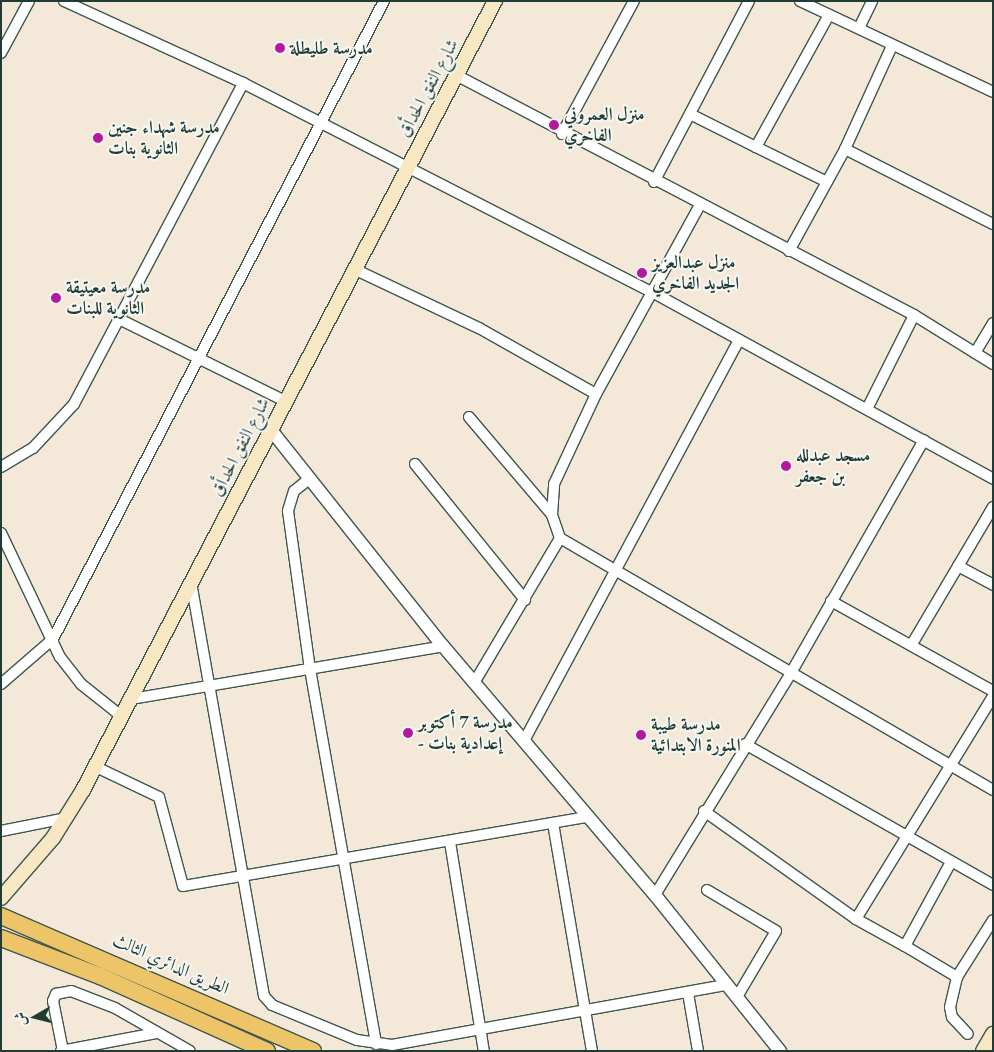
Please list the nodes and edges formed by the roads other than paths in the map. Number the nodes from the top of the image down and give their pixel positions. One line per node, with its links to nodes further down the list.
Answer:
1 (29, 1): 12 (street)
2 (64, 1): 14 (street)
3 (384, 1): 17 (street)
4 (495, 1): 13 (main road, شارع النفق الحدأق)
5 (634, 1): 18 (street)
6 (749, 1): 16 (street)
7 (800, 1): 9 (street)
8 (872, 1): 10 (street)
9 (829, 15): 10 (street); 19 (street)
10 (858, 28): 11 (street)
11 (892, 46): 15 (street); 20 (street)
12 (1, 52)
13 (456, 76): 18 (street); 21 (main road, شارع النفق الحدأق)
14 (243, 83): 17 (street); 30 (street)
15 (993, 92)
16 (690, 114): 19 (street); 22 (street)
17 (320, 122): 21 (street); 34 (street)
18 (562, 134): 22 (street)
19 (756, 147): 23 (street)
20 (845, 149): 23 (street); 25 (street)
21 (406, 170): 27 (main road, شارع النفق الحدأق); 28 (street)
22 (654, 182): 24 (street)
23 (827, 182): 26 (street)
24 (699, 207): 26 (street); 28 (street)
25 (993, 224)
26 (788, 251): 29 (street)
27 (354, 269): 36 (street); 37 (main road, شارع النفق الحدأق)
28 (652, 292): 32 (street); 36 (street)
29 (914, 316): 33 (street); 38 (street)
30 (122, 320): 34 (street); 43 (street)
31 (993, 323): 33 (street)
32 (739, 340): 38 (street); 51 (street)
33 (975, 353): 35 (street)
34 (200, 355): 37 (street); 56 (street)
35 (993, 364)
36 (596, 394): 47 (street)
37 (286, 401): 40 (main road, شارع النفق الحدأق)
38 (868, 407): 41 (street)
39 (469, 417): 47 (street)
40 (271, 430): 44 (street); 52 (main road, شارع النفق الحدأق)
41 (924, 440): 45 (street); 55 (street)
42 (415, 464): 54 (street)
43 (1, 467)
44 (309, 479): 58 (street); 59 (street)
45 (993, 479)
46 (993, 507): 50 (street)
47 (552, 515): 49 (street)
48 (1, 533): 56 (street)
49 (560, 538): 51 (street); 54 (street)
50 (958, 566): 53 (street); 57 (street)
51 (616, 574): 60 (street); 68 (street)
52 (191, 581): 63 (street); 66 (main road, شارع النفق الحدأق)
53 (993, 585)
54 (525, 600): 61 (street)
55 (831, 601): 57 (street); 60 (street)
56 (53, 639): 62 (street); 67 (street)
57 (912, 644): 64 (street)
58 (443, 646): 59 (street); 61 (street)
59 (310, 668): 63 (street); 80 (street)
60 (791, 673): 69 (street); 70 (street)
61 (474, 683): 68 (street)
62 (1, 684)
63 (210, 686): 66 (street); 82 (street)
64 (993, 691)
65 (993, 696): 70 (street)
66 (131, 699): 67 (main road, شارع النفق الحدأق)
67 (120, 715): 71 (main road, شارع النفق الحدأق)
68 (524, 739): 74 (street)
69 (745, 744): 73 (street); 78 (street)
70 (951, 765): 72 (street); 78 (street)
71 (94, 766): 75 (main road, شارع النفق الحدأق); 82 (street)
72 (993, 790)
73 (704, 810): 85 (street); 88 (street)
74 (588, 817): 76 (street); 85 (street)
75 (66, 818): 77 (street); 86 (main road, شارع النفق الحدأق)
76 (553, 823): 79 (street); 96 (street)
77 (1, 831)
78 (905, 836): 81 (street); 88 (street)
79 (450, 842): 80 (street); 97 (street)
80 (345, 858): 82 (street); 100 (street)
81 (951, 862): 83 (street); 91 (street)
82 (242, 877): 100 (street)
83 (993, 885)
84 (707, 890): 95 (street)
85 (655, 895): 93 (street)
86 (1, 898)
87 (6, 918): 104 (highway, الطريق الدائري الثالث)
88 (856, 919): 91 (street)
89 (993, 920): 92 (street)
90 (1, 938): 103 (highway)
91 (906, 946): 92 (street)
92 (957, 977): 99 (street)
93 (727, 985): 94 (street); 95 (street)
94 (688, 993): 96 (street); 107 (street)
95 (737, 997): 108 (street)
96 (586, 1012): 97 (street); 106 (street)
97 (481, 1031): 100 (street); 105 (street)
98 (156, 1033): 101 (street); 101 (street); 102 (street)
99 (968, 1034)
100 (376, 1044)
101 (62, 1051)
102 (190, 1051)
103 (267, 1051)
104 (313, 1051)
105 (484, 1051)
106 (592, 1051)
107 (698, 1051)
108 (780, 1051)

